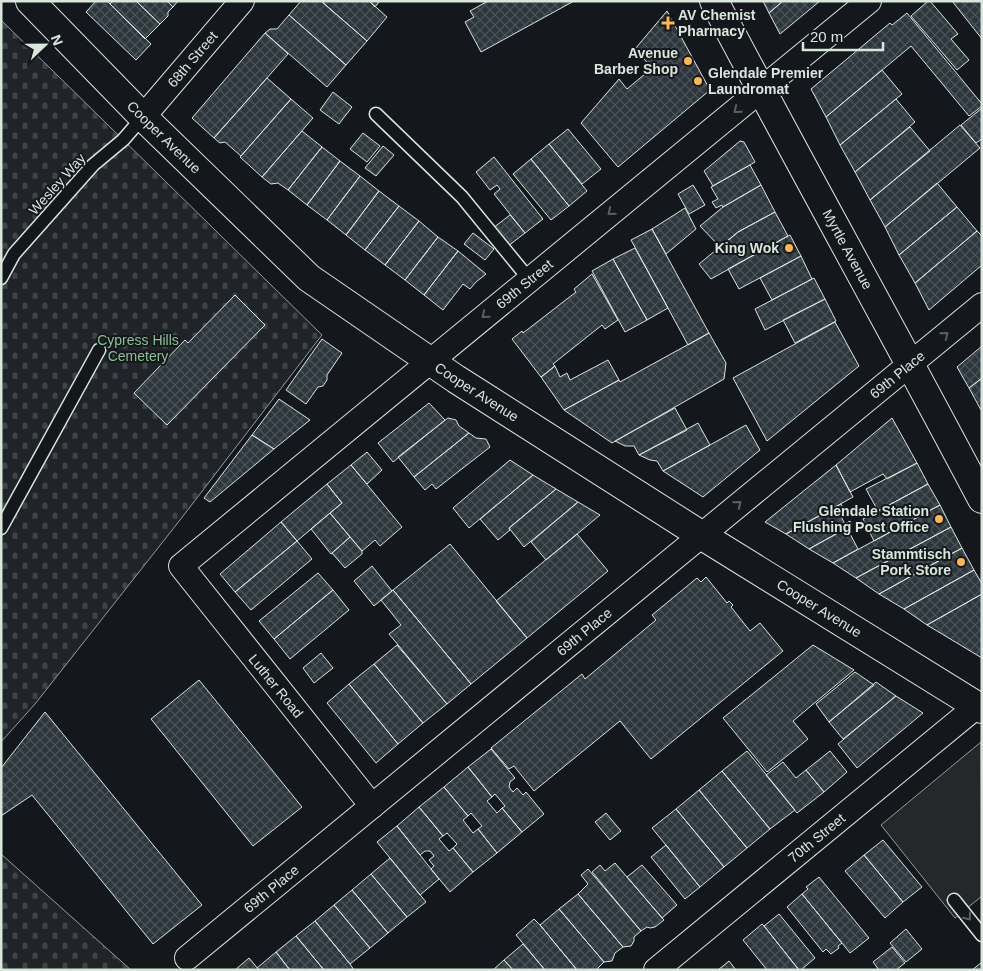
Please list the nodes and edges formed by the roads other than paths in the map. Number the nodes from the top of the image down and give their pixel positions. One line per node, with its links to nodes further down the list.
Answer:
1 (30, 1): 7 (main road, Cooper Avenue)
2 (242, 1): 7 (street, 68th Street)
3 (714, 1): 5 (main road, Myrtle Avenue)
4 (869, 1): 5 (street, 69th Street)
5 (761, 90): 9 (street, 69th Street, one-way to 9); 13 (main road, Myrtle Avenue)
6 (376, 114): 9 (lane)
7 (143, 117): 8 (lane, Wesley Way); 12 (main road, Cooper Avenue)
8 (1, 278)
9 (529, 279): 12 (street, 69th Street, one-way to 12)
10 (982, 305): 13 (street, 69th Place, one-way to 10)
11 (99, 350): 15 (lane)
12 (429, 361): 16 (main road, Cooper Avenue); 17 (street, 69th Street)
13 (911, 363): 14 (main road, Myrtle Avenue); 16 (street, 69th Place, one-way to 13)
14 (982, 499)
15 (1, 528)
16 (701, 535): 18 (main road, Cooper Avenue); 19 (street, 69th Place)
17 (181, 566): 19 (street, Luther Road)
18 (980, 707): 23 (street, 70th Street)
19 (372, 806): 22 (street, 69th Place)
20 (954, 900): 21 (lane, one-way to 21)
21 (982, 934)
22 (187, 958)
23 (656, 970)

